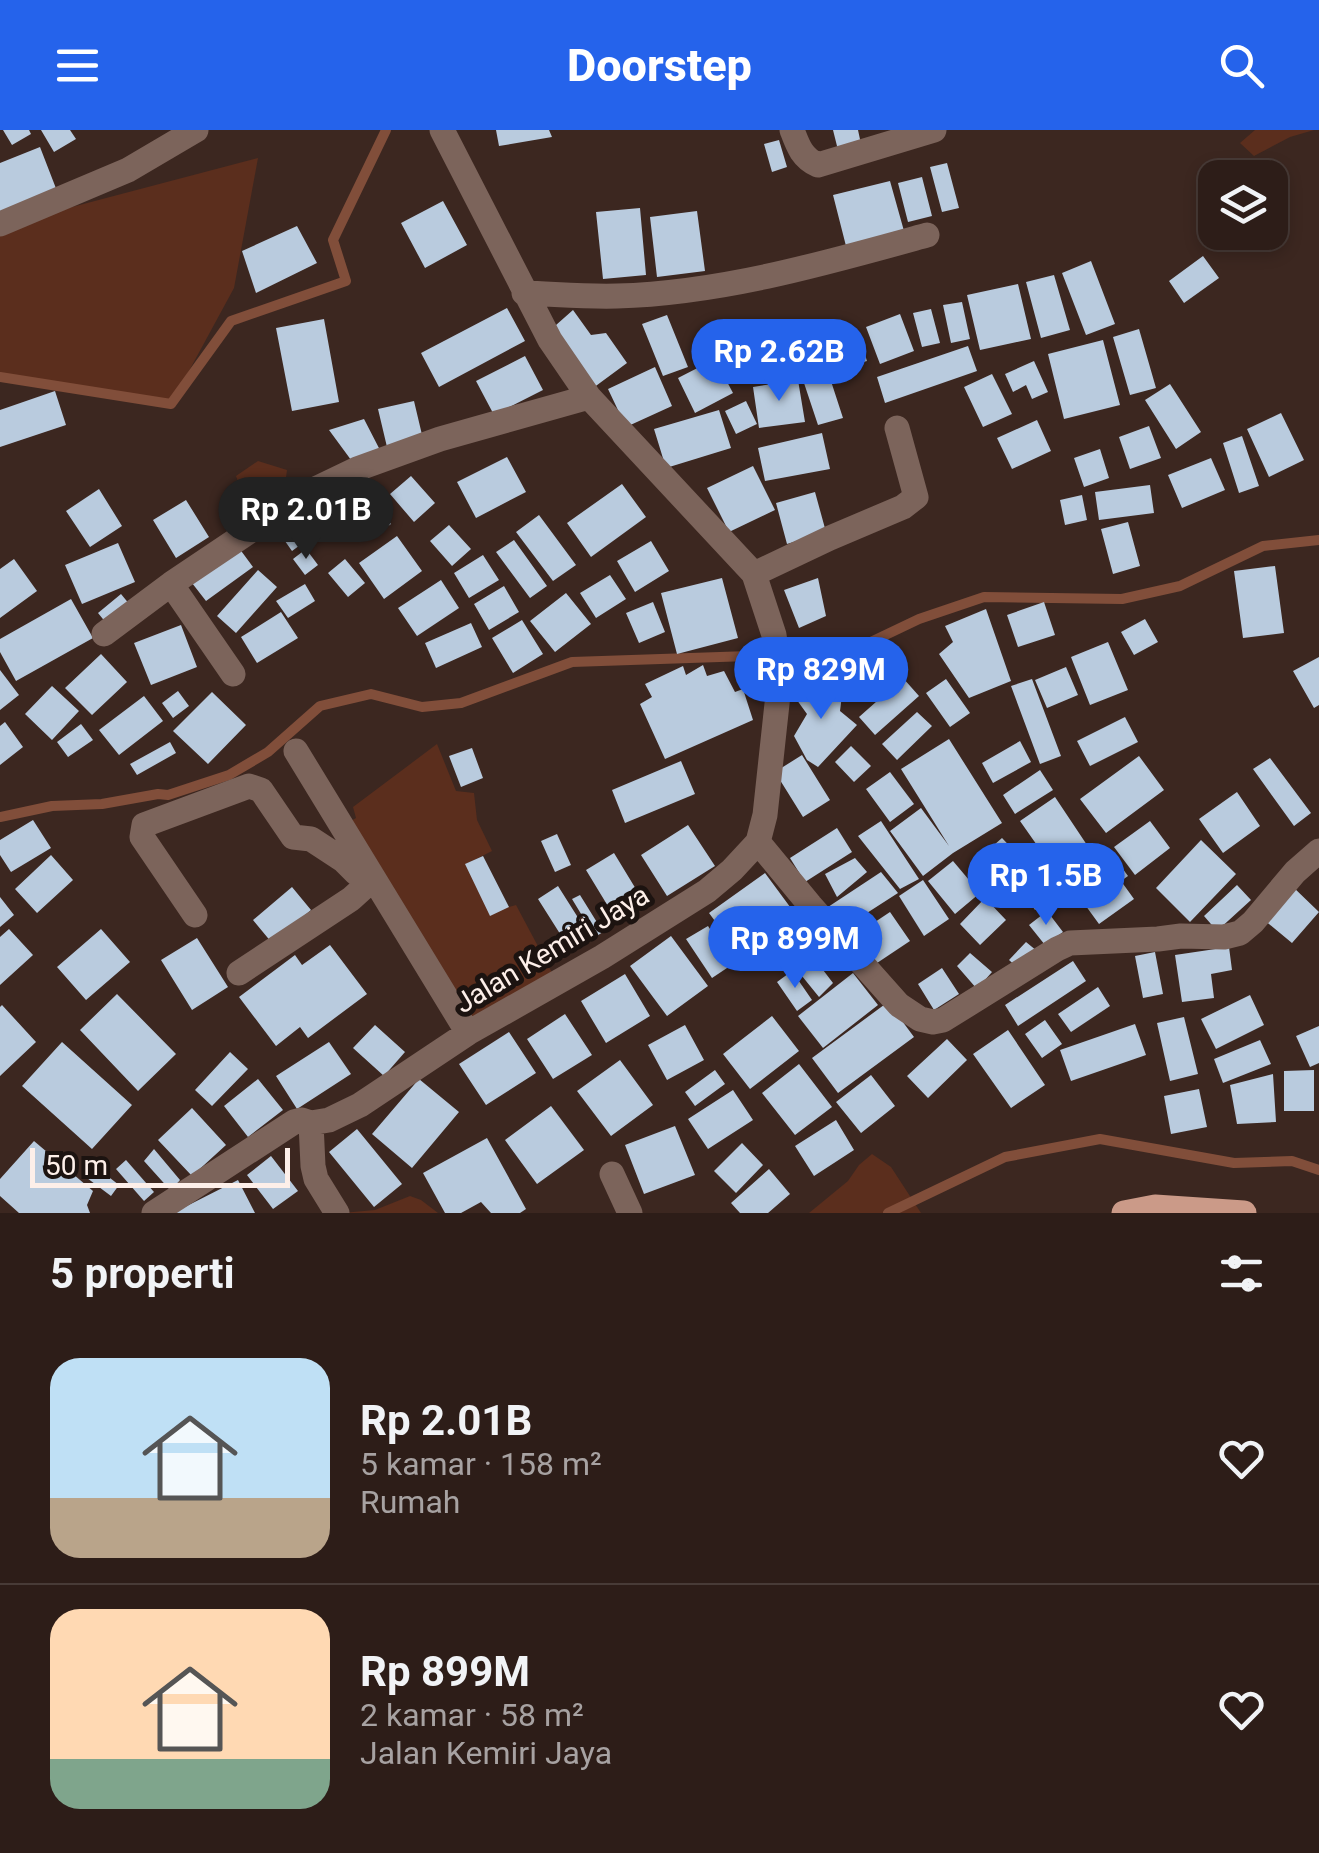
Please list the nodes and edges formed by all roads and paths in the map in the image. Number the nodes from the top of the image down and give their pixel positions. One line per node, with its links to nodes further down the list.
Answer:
1 (196, 130): 5 (street)
2 (444, 130): 7 (street)
3 (792, 130): 4 (street)
4 (934, 130)
5 (0, 224)
6 (927, 235): 7 (street)
7 (524, 293): 8 (street)
8 (589, 397): 10 (street); 11 (street)
9 (897, 428): 10 (street)
10 (754, 574): 15 (street)
11 (171, 584): 12 (street); 13 (street)
12 (104, 634)
13 (233, 674)
14 (296, 751): 17 (street)
15 (758, 842): 16 (street); 20 (street, Jalan Kemiri Jaya)
16 (1319, 851)
17 (373, 879): 18 (street); 19 (street); 20 (street)
18 (196, 915)
19 (239, 973)
20 (468, 1033): 21 (street, Jalan Kemiri Jaya)
21 (311, 1123): 23 (street, Jalan Kemiri Jaya); 24 (street)
22 (612, 1174): 25 (street)
23 (154, 1213)
24 (337, 1213)
25 (630, 1213)
26 (1124, 1213): 27 (main road)
27 (1244, 1213)

